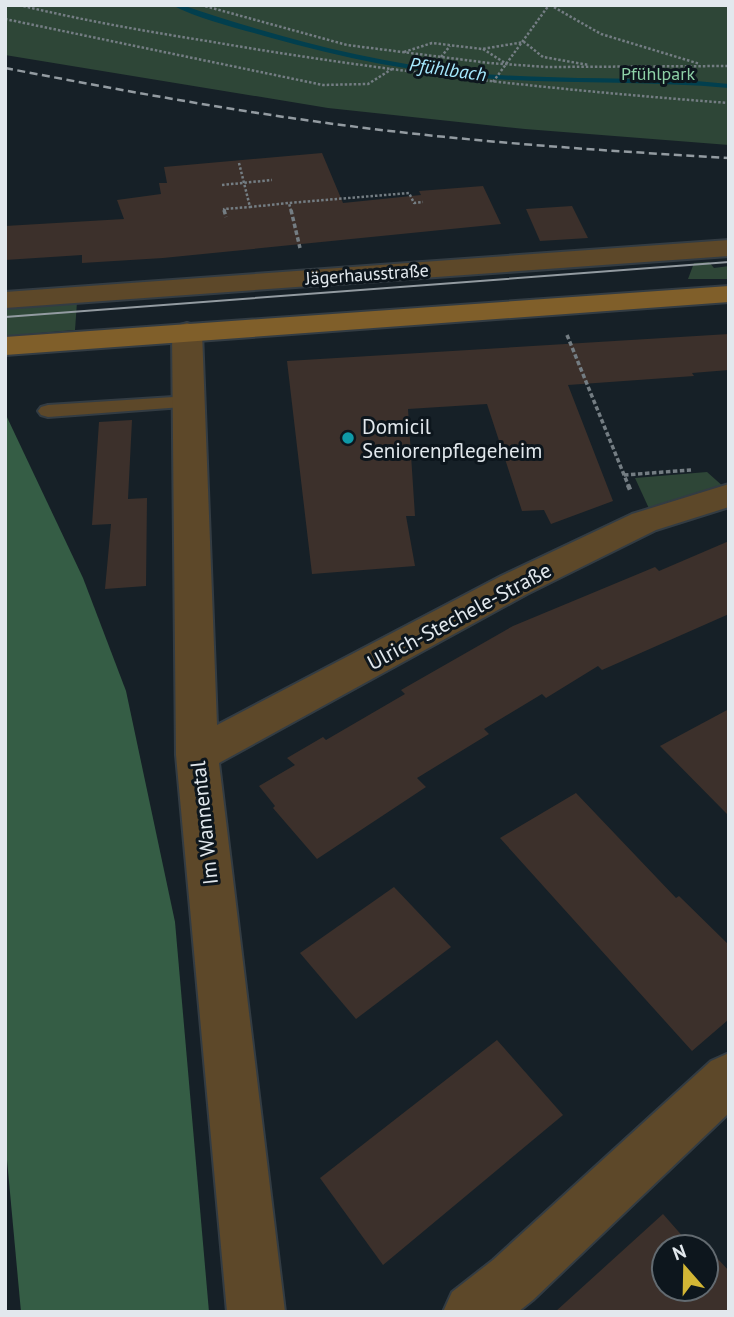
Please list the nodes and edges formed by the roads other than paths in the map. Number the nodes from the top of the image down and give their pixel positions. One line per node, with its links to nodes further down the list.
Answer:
1 (729, 248): 3 (street, Jägerhausstraße)
2 (729, 294): 4 (street)
3 (5, 300)
4 (187, 332): 5 (street); 6 (street, Im Wannental)
5 (5, 346)
6 (189, 402): 7 (lane); 9 (street, Im Wannental)
7 (48, 411)
8 (729, 495): 9 (street, Ulrich-Stechele-Straße)
9 (197, 755): 11 (street, Im Wannental)
10 (729, 1078): 12 (street)
11 (256, 1312)
12 (472, 1312)

